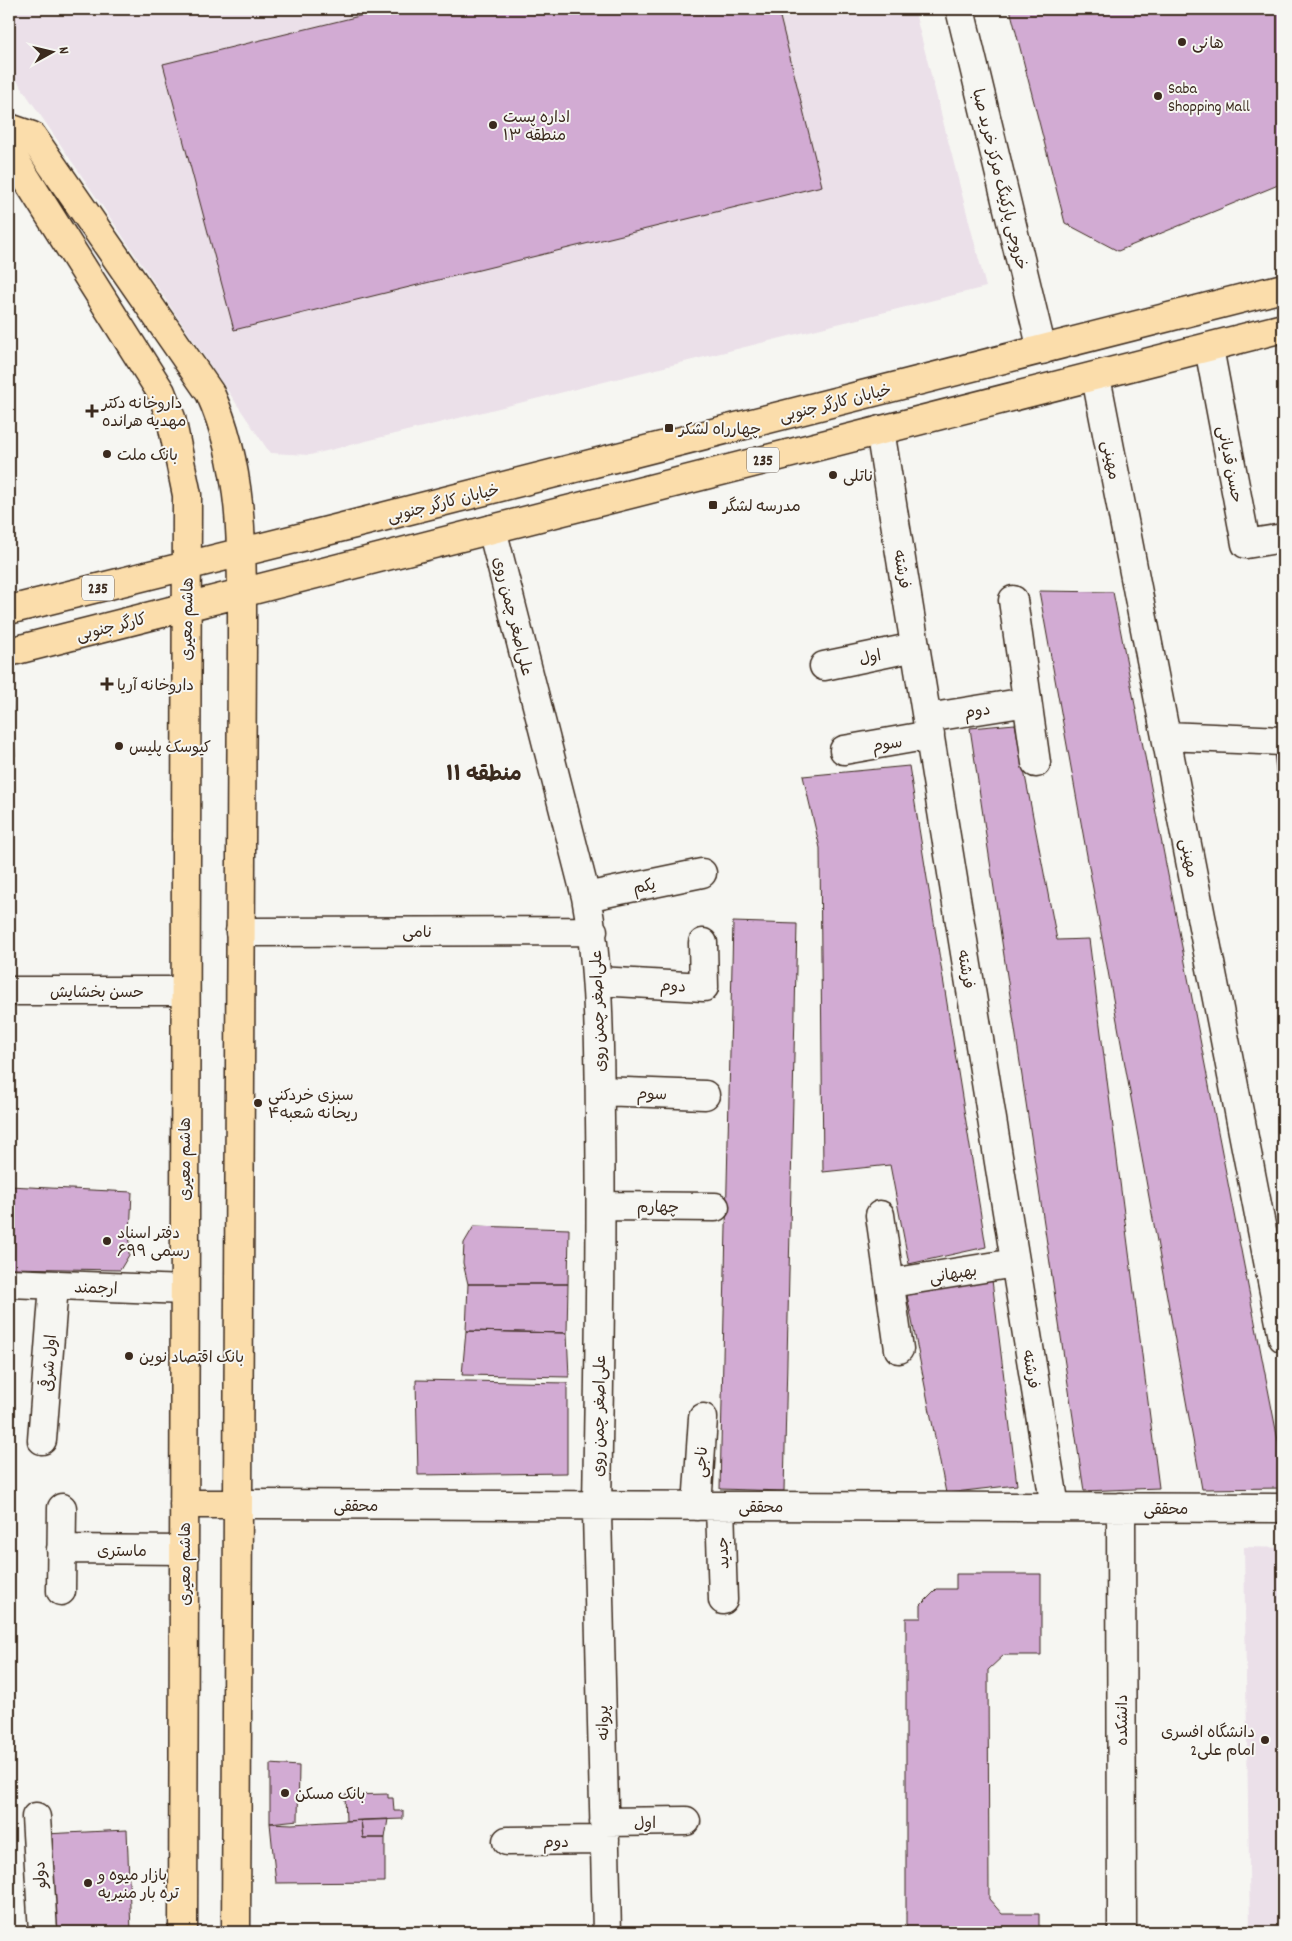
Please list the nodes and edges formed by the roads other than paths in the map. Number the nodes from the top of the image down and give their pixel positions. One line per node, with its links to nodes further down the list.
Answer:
1 (960, 9): 7 (street, خروجی پارکینگ مرکز خرید صبا)
2 (976, 9): 7 (street)
3 (9, 128): 13 (main road)
4 (9, 151): 14 (main road, هاشم معیری)
5 (1283, 288): 7 (main road, خیابان کارگر جنوبی / 235)
6 (1283, 328): 8 (main road, 235)
7 (1050, 348): 13 (main road, خیابان کارگر جنوبی / 235)
8 (1209, 348): 9 (main road, 235); 12 (street, حسن قدیانی)
9 (1096, 377): 10 (main road, 235); 24 (street, مهینی)
10 (880, 430): 11 (main road, 235); 19 (street, فرشته)
11 (492, 529): 15 (main road, 235); 29 (street, علی‌اصغر چمن روی)
12 (1283, 538)
13 (240, 552): 14 (main road, خیابان کارگر جنوبی / 235); 15 (main road)
14 (200, 563): 17 (main road, هاشم معیری); 18 (main road, 235)
15 (242, 592): 17 (main road, کارگر جنوبی / 235); 31 (main road)
16 (1014, 600): 22 (street)
17 (186, 607): 20 (main road, کارگر جنوبی / 235); 35 (main road, هاشم معیری)
18 (9, 610)
19 (915, 647): 21 (street, اول); 23 (street, فرشته)
20 (9, 652)
21 (824, 666)
22 (1027, 702): 23 (street, دوم); 27 (street)
23 (928, 727): 26 (street, سوم); 41 (street, فرشته)
24 (1166, 736): 25 (street); 46 (street, مهینی)
25 (1283, 741)
26 (844, 750)
27 (1036, 763)
28 (702, 873): 29 (street, یکم)
29 (586, 897): 30 (street, علی‌اصغر چمن روی)
30 (593, 931): 31 (street, نامی); 33 (street, علی‌اصغر چمن روی)
31 (240, 932): 52 (main road)
32 (703, 942): 33 (street, دوم)
33 (598, 981): 36 (street, علی‌اصغر چمن روی)
34 (9, 991): 35 (street, حسن بخشایش)
35 (185, 991): 45 (main road, هاشم معیری)
36 (600, 1091): 37 (street, سوم); 38 (street, علی‌اصغر چمن روی)
37 (704, 1095)
38 (601, 1206): 39 (street, چهارم); 58 (street, علی‌اصغر چمن روی)
39 (715, 1207)
40 (880, 1215): 43 (street)
41 (1015, 1263): 43 (street, بهبهانی); 54 (street, فرشته)
42 (9, 1283): 44 (street, ارجمند)
43 (891, 1284): 48 (street)
44 (54, 1285): 45 (street, ارجمند); 50 (street, اول شرقی)
45 (184, 1290): 51 (main road, هاشم معیری)
46 (1280, 1308): 47 (street, مهینی)
47 (1283, 1338)
48 (899, 1349)
49 (703, 1418): 53 (street, ناجی)
50 (42, 1440)
51 (184, 1504): 52 (main road); 60 (main road, هاشم معیری)
52 (238, 1504): 58 (street, محققی); 69 (main road)
53 (708, 1506): 54 (street, محققی); 58 (street, محققی); 62 (street, جدید)
54 (1055, 1507): 55 (street, محققی)
55 (1121, 1507): 57 (street, محققی); 71 (street, دانشکده)
56 (62, 1508): 59 (street)
57 (1283, 1508)
58 (597, 1509): 65 (street, پروانه)
59 (61, 1549): 60 (street, ماستری); 61 (street)
60 (184, 1550): 68 (main road, هاشم معیری)
61 (61, 1591)
62 (723, 1600)
63 (36, 1817): 67 (street, دولو)
64 (686, 1821): 65 (street, اول)
65 (605, 1831): 66 (street, دوم); 70 (street, پروانه)
66 (507, 1841)
67 (43, 1932)
68 (183, 1932)
69 (236, 1932)
70 (607, 1932)
71 (1122, 1932)

